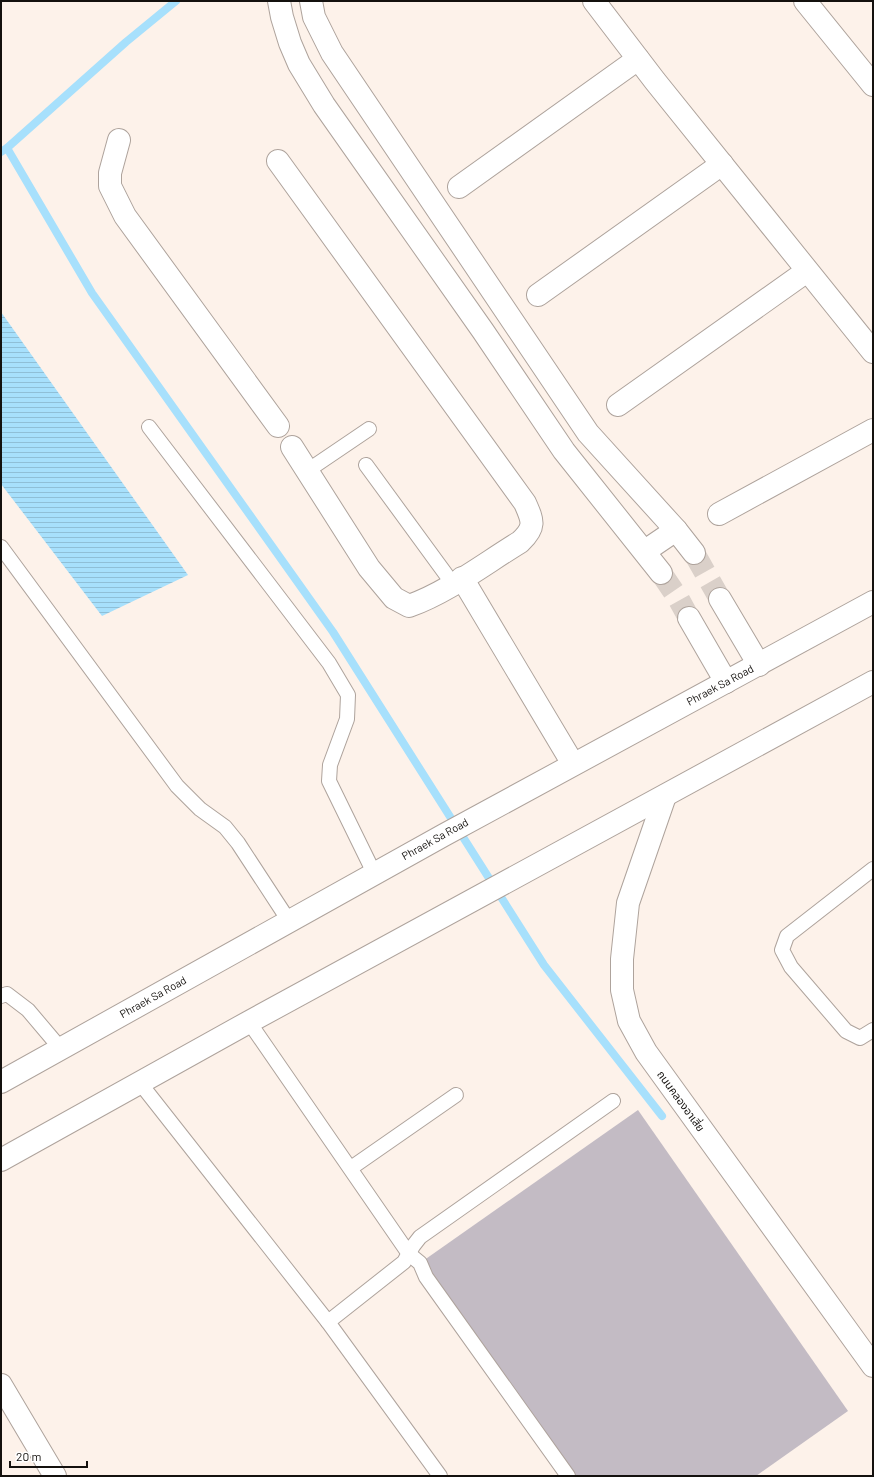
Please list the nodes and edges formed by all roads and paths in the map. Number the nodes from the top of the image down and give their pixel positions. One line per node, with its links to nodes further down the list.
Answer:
1 (279, 1): 8 (street)
2 (311, 1): 6 (street)
3 (594, 1): 5 (street)
4 (805, 1): 7 (street)
5 (638, 59): 11 (street); 12 (street)
6 (354, 85): 8 (street); 13 (street)
7 (873, 85)
8 (324, 105): 14 (street)
9 (119, 140): 21 (street)
10 (278, 161): 36 (street)
11 (722, 164): 15 (street); 16 (street)
12 (459, 187)
13 (427, 192): 14 (street); 17 (street)
14 (400, 211): 18 (street)
15 (807, 270): 19 (street); 20 (street)
16 (538, 295)
17 (510, 316): 18 (street); 25 (street)
18 (483, 331): 27 (street)
19 (873, 352)
20 (618, 405)
21 (278, 426)
22 (149, 427): 46 (lane)
23 (369, 429): 29 (lane)
24 (873, 430): 30 (street)
25 (588, 433): 27 (street); 31 (street)
26 (292, 447): 29 (street)
27 (564, 451): 33 (street)
28 (366, 465): 36 (lane)
29 (307, 471): 36 (street)
30 (719, 514)
31 (676, 530): 33 (street); 34 (street)
32 (1, 547): 47 (lane)
33 (644, 551): 35 (street)
34 (694, 553)
35 (661, 573)
36 (458, 581): 43 (street)
37 (720, 599): 40 (street)
38 (873, 602): 40 (street, Phraek Sa Road)
39 (689, 618): 41 (street)
40 (759, 665): 41 (street, Phraek Sa Road)
41 (726, 682): 43 (street, Phraek Sa Road)
42 (873, 682): 44 (street)
43 (573, 764): 46 (street, Phraek Sa Road)
44 (665, 796): 49 (street); 60 (street, ถนนคลองอาเสี่ย)
45 (873, 869): 50 (lane)
46 (374, 873): 47 (street, Phraek Sa Road)
47 (289, 921): 51 (street, Phraek Sa Road)
48 (1, 996): 51 (lane)
49 (249, 1022): 53 (street); 57 (lane)
50 (873, 1030)
51 (61, 1049): 52 (street, Phraek Sa Road)
52 (1, 1082)
53 (140, 1083): 56 (street); 59 (lane)
54 (456, 1096): 57 (lane)
55 (613, 1101): 58 (lane)
56 (1, 1160)
57 (351, 1168): 58 (lane)
58 (409, 1254): 59 (lane); 64 (lane)
59 (328, 1322): 63 (lane)
60 (873, 1366)
61 (1, 1385): 62 (street)
62 (55, 1476)
63 (440, 1476)
64 (568, 1476)

